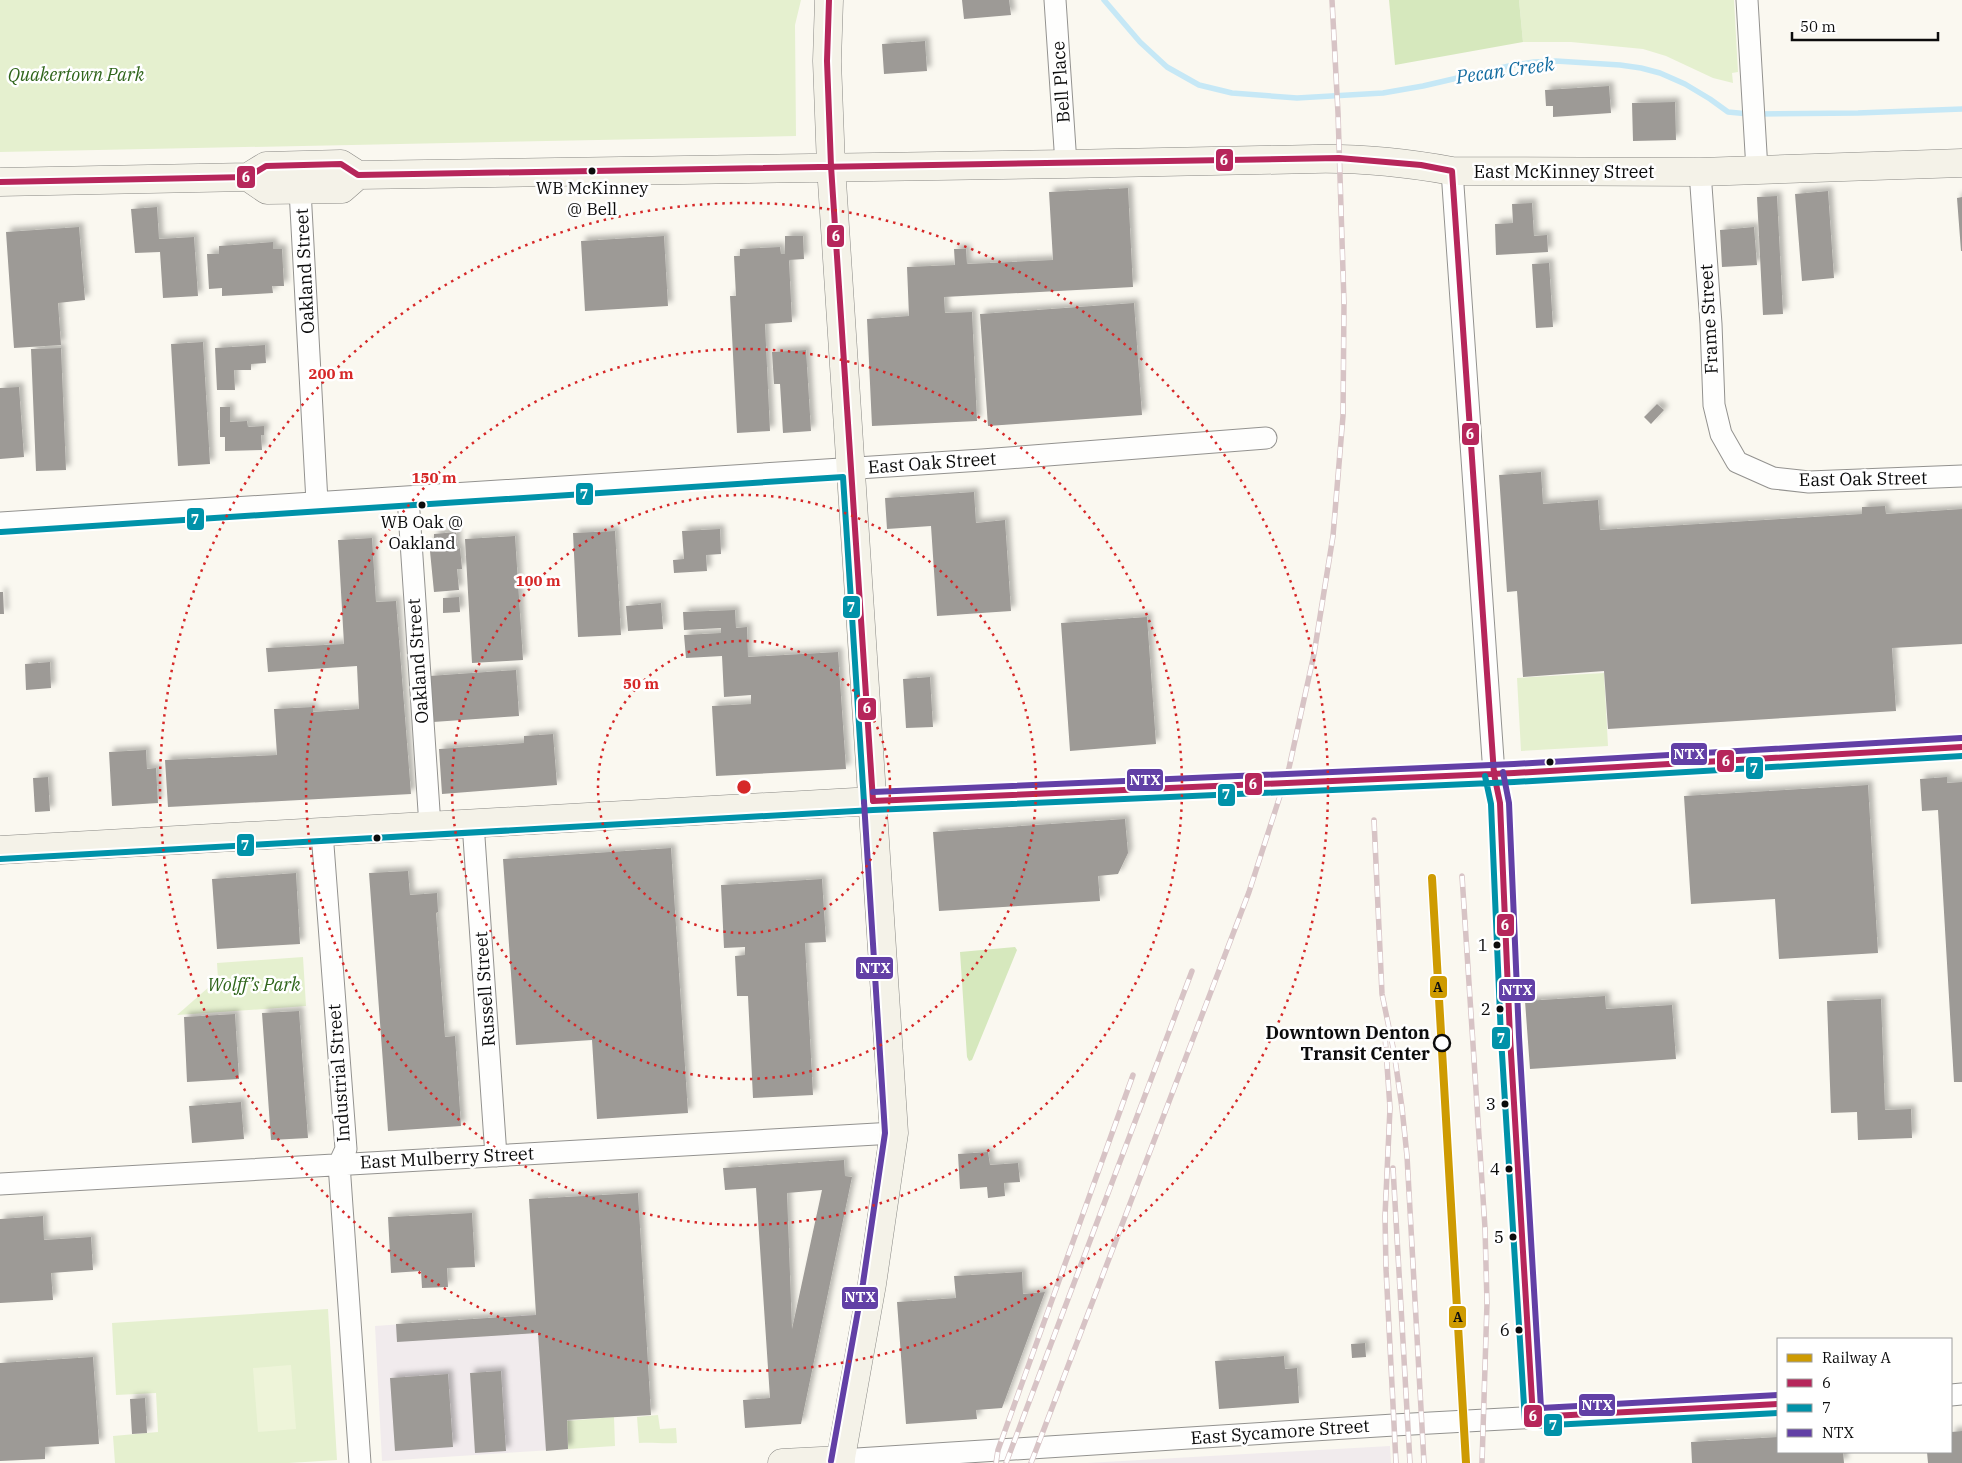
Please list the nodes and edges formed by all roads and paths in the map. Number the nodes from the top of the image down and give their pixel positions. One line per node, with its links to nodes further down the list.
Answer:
1 (829, 0): 6 (main road)
2 (1055, 0): 5 (street, Bell Place)
3 (1747, 0): 7 (street)
4 (1962, 163): 7 (main road, East McKinney Street)
5 (1066, 164): 6 (main road, East McKinney Street); 8 (main road, East McKinney Street)
6 (831, 166): 10 (main road, East McKinney Street); 16 (main road)
7 (1757, 170): 9 (main road, East McKinney Street)
8 (1452, 171): 9 (main road, East McKinney Street); 22 (street)
9 (1700, 172): 15 (street, Frame Street)
10 (358, 175): 11 (main road, East McKinney Street); 13 (main road)
11 (248, 177): 12 (main road, East McKinney Street); 13 (main road)
12 (0, 182)
13 (300, 190): 19 (street, Oakland Street)
14 (1266, 438): 16 (street, East Oak Street)
15 (1737, 462): 17 (street, East Oak Street)
16 (850, 468): 18 (street, East Oak Street); 23 (main road)
17 (1962, 476)
18 (408, 497): 19 (street, East Oak Street); 25 (street, Oakland Street)
19 (317, 502): 20 (street, East Oak Street)
20 (0, 523)
21 (1962, 747): 22 (street)
22 (1494, 774): 23 (street)
23 (873, 801): 24 (main road); 28 (main road)
24 (473, 823): 25 (main road); 29 (street, Russell Street)
25 (430, 826): 26 (main road)
26 (322, 832): 27 (main road); 30 (street, Industrial Street)
27 (0, 850)
28 (894, 1133): 29 (street, East Mulberry Street); 33 (main road)
29 (496, 1156): 30 (street, East Mulberry Street)
30 (339, 1164): 31 (street, East Mulberry Street); 34 (street, Industrial Street)
31 (0, 1184)
32 (1777, 1404): 33 (street, East Sycamore Street)
33 (840, 1461): 35 (main road, East Sycamore Street)
34 (360, 1463)
35 (782, 1463)

